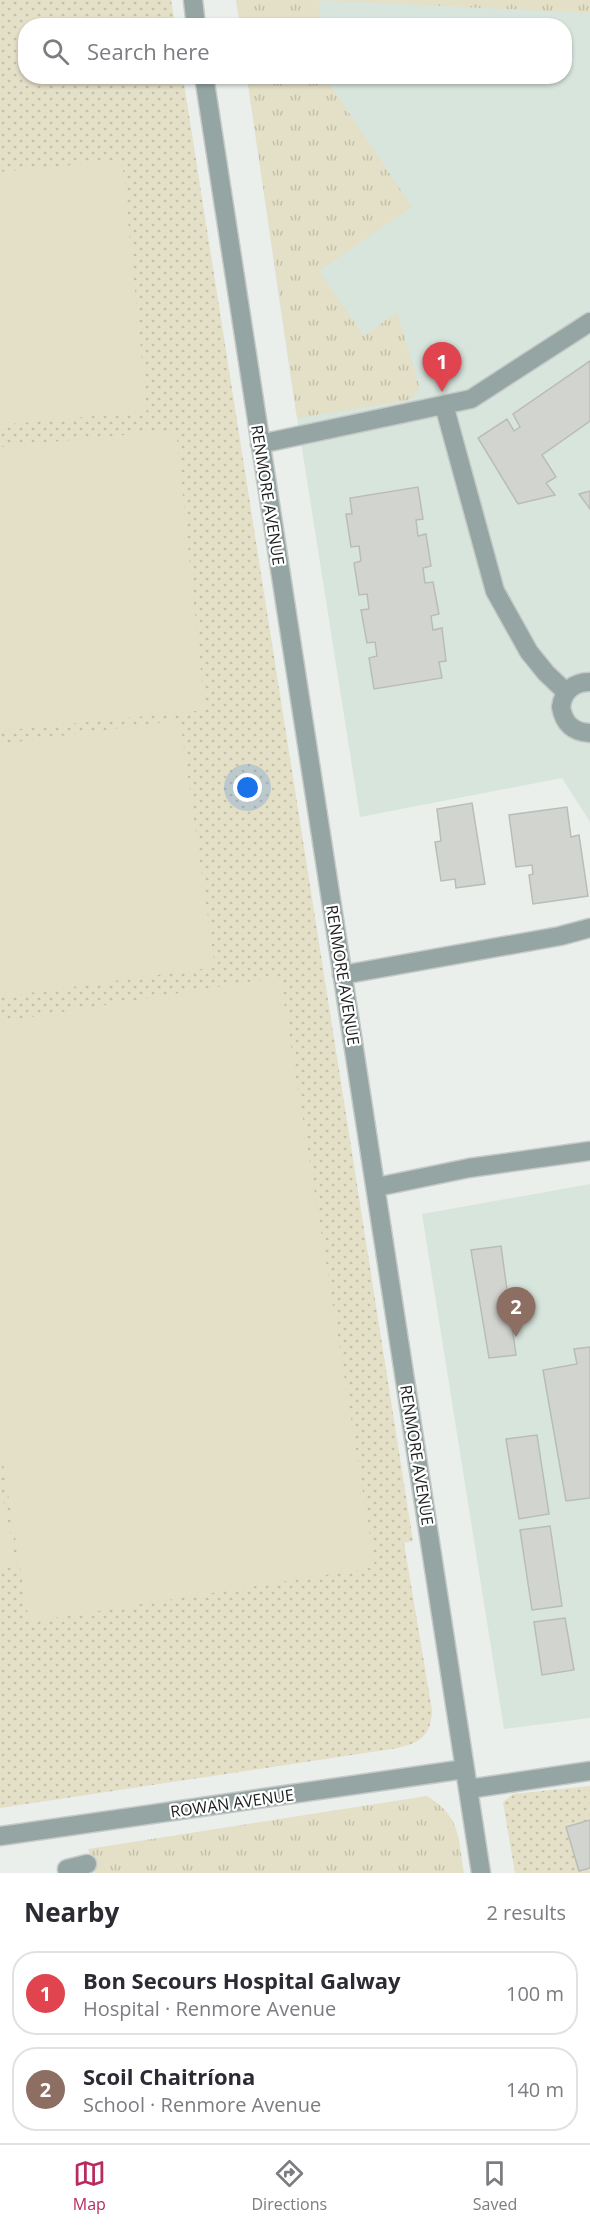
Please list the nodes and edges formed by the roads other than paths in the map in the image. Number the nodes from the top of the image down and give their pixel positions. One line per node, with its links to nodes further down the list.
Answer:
1 (193, 0): 2 (street)
2 (195, 18)
3 (205, 84): 6 (street, RENMORE AVENUE)
4 (590, 322): 5 (street)
5 (444, 405): 6 (street); 8 (street)
6 (260, 444): 11 (street, RENMORE AVENUE)
7 (590, 682): 8 (street)
8 (566, 692): 9 (street)
9 (590, 733)
10 (590, 928): 11 (street)
11 (342, 975): 13 (street, RENMORE AVENUE)
12 (590, 1150): 13 (street)
13 (377, 1187): 14 (street, RENMORE AVENUE)
14 (465, 1769): 16 (street, RENMORE AVENUE); 17 (street, ROWAN AVENUE)
15 (590, 1771): 16 (street)
16 (468, 1789): 20 (street, RENMORE AVENUE)
17 (0, 1836)
18 (87, 1863): 19 (street)
19 (68, 1871)
20 (482, 1873)

